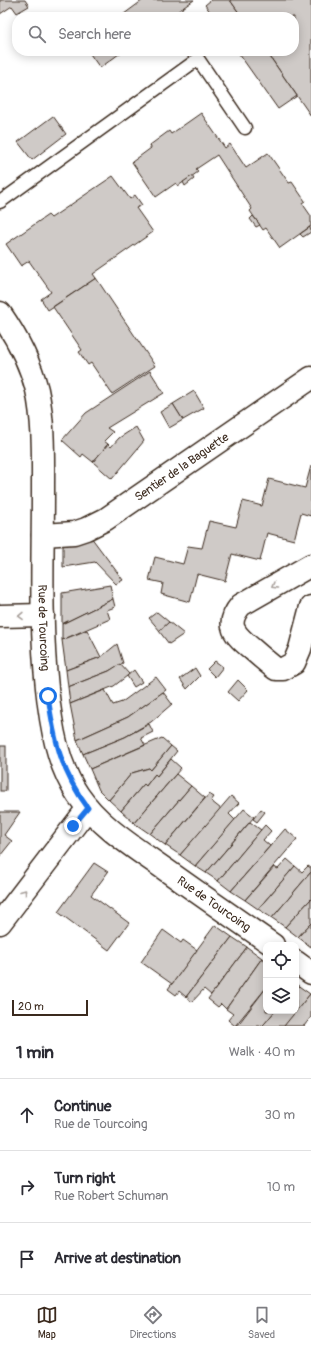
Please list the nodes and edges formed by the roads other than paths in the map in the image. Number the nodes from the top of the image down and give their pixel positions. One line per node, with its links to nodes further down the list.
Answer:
1 (245, 128): 2 (lane)
2 (0, 202)
3 (0, 313): 5 (main road, Rue de Tourcoing)
4 (311, 378): 5 (main road, Sentier de la Baguette)
5 (43, 535): 8 (main road, Rue de Tourcoing)
6 (311, 565): 7 (main road, one-way to 7)
7 (311, 607)
8 (43, 615): 9 (main road, one-way to 9); 10 (main road, Rue de Tourcoing)
9 (0, 616)
10 (88, 808): 11 (main road, one-way to 10); 12 (main road, Rue de Tourcoing)
11 (0, 923)
12 (269, 942)
13 (299, 964): 14 (main road)
14 (311, 973)

